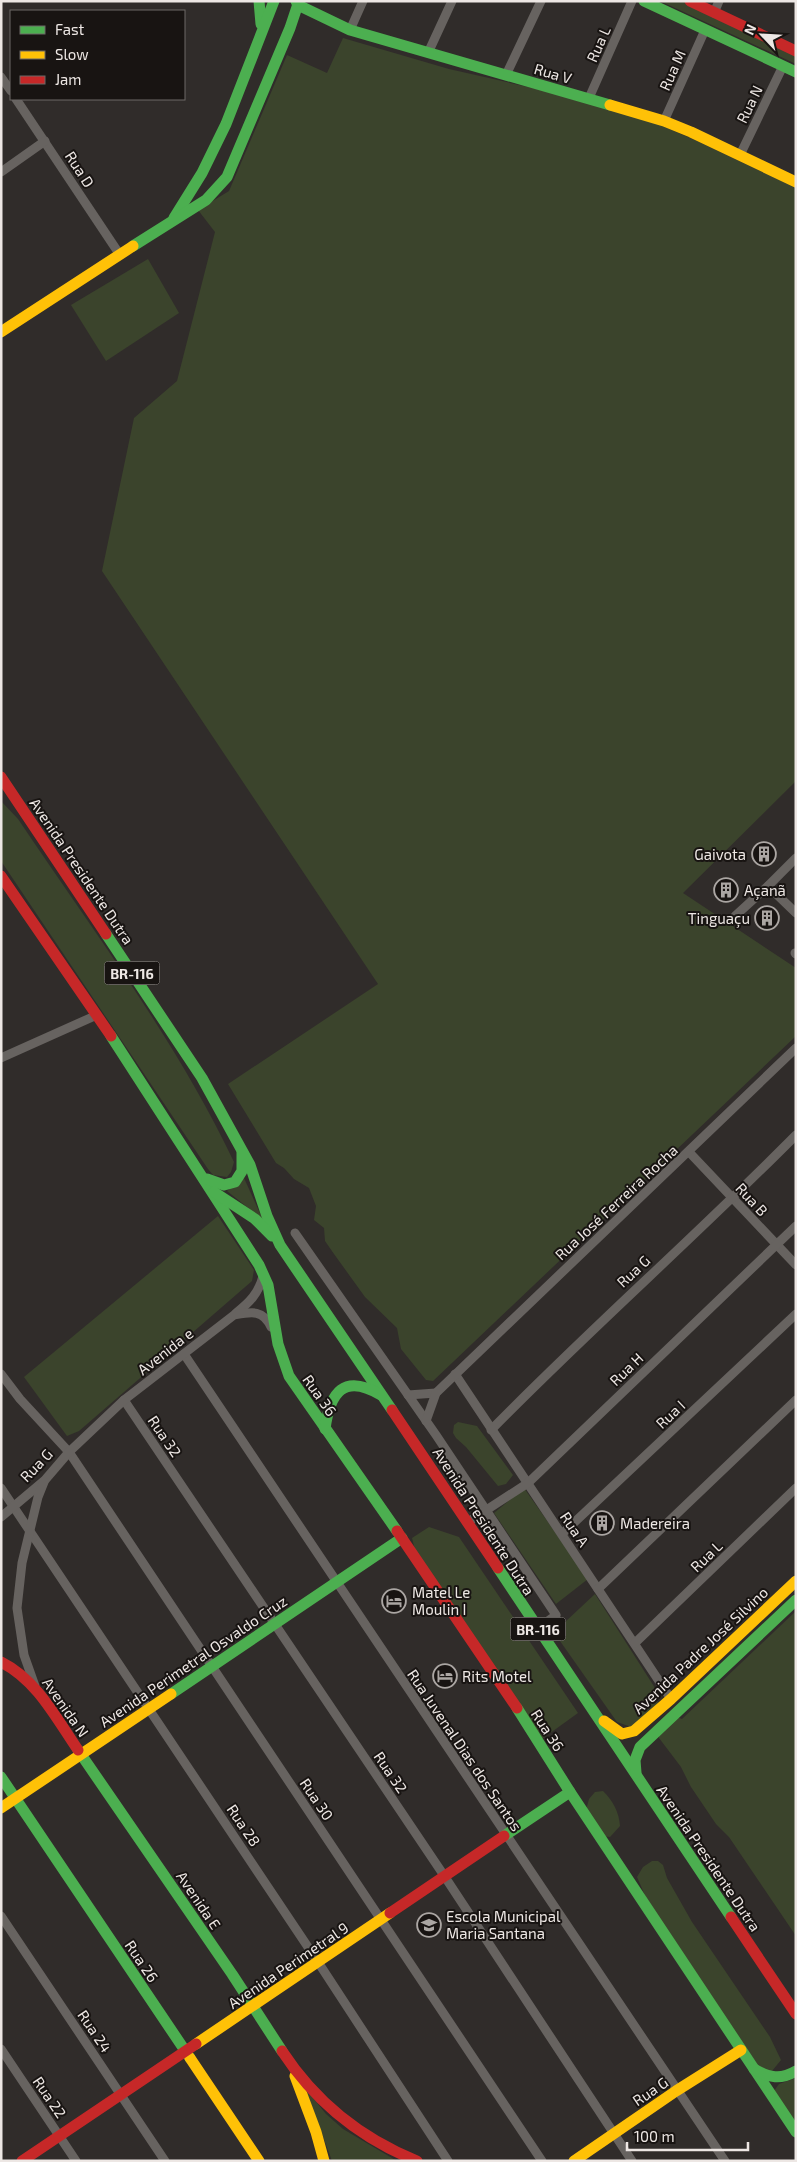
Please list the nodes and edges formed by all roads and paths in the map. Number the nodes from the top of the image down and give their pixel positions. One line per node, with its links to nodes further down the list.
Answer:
1 (259, 1): 12 (main road)
2 (274, 1): 12 (main road)
3 (363, 1): 13 (street)
4 (452, 1): 16 (street)
5 (541, 1): 19 (street)
6 (632, 1): 22 (street, Rua L)
7 (644, 1): 14 (main road)
8 (690, 1): 11 (main road)
9 (719, 1): 11 (street)
10 (297, 3): 13 (main road, Rua V); 27 (main road)
11 (714, 13): 15 (main road)
12 (261, 29): 25 (main road)
13 (350, 30): 16 (main road, Rua V)
14 (705, 30): 17 (main road); 24 (street, Rua M)
15 (795, 47)
16 (428, 53): 19 (main road, Rua V)
17 (783, 66): 18 (main road); 28 (street, Rua N)
18 (796, 72)
19 (506, 75): 22 (main road, Rua V)
20 (1, 76): 21 (street)
21 (10, 90)
22 (589, 98): 24 (main road, Rua V)
23 (17, 100): 26 (street, Rua D)
24 (664, 121): 28 (main road, Rua V)
25 (218, 139): 27 (main road); 31 (main road)
26 (45, 141): 29 (street); 32 (street, Rua D)
27 (240, 148): 31 (main road)
28 (740, 155): 30 (main road, Rua V)
29 (1, 172)
30 (796, 182)
31 (172, 221): 32 (main road)
32 (120, 255): 33 (main road)
33 (1, 332)
34 (1, 777): 36 (main road, Avenida Presidente Dutra / BR-116)
35 (1, 792): 36 (main road)
36 (17, 801): 46 (main road, Avenida Presidente Dutra / BR-116)
37 (796, 858): 39 (street)
38 (1, 876): 42 (main road, Avenida Presidente Dutra / BR-116)
39 (768, 886): 40 (street); 41 (street)
40 (796, 914)
41 (736, 916)
42 (97, 1015): 44 (street); 48 (main road, Avenida Presidente Dutra / BR-116)
43 (796, 1048): 47 (street, Rua José Ferreira Rocha)
44 (1, 1058)
45 (796, 1135): 50 (street, Rua G)
46 (242, 1149): 48 (main road); 53 (main road, Avenida Presidente Dutra / BR-116)
47 (689, 1152): 50 (street, Rua B); 62 (street, Rua José Ferreira Rocha)
48 (201, 1175): 49 (main road, Avenida Presidente Dutra / BR-116)
49 (210, 1190): 53 (main road, Avenida Presidente Dutra / BR-116); 56 (main road, Rua 36)
50 (733, 1199): 54 (street, Rua B); 70 (street, Rua G)
51 (796, 1226): 54 (street, Rua H)
52 (295, 1233): 64 (street)
53 (280, 1245): 65 (main road, Avenida Presidente Dutra / BR-116)
54 (776, 1245): 55 (street, Rua B); 73 (street, Rua H)
55 (796, 1265)
56 (264, 1274): 58 (street, Avenida e); 59 (main road, Rua 36)
57 (796, 1314): 81 (street, Rua I)
58 (234, 1315): 59 (street); 60 (street, Avenida e)
59 (278, 1344): 69 (main road, Rua 36)
60 (184, 1354): 66 (street, Avenida e); 84 (street, Rua Juvenal Dias dos Santos)
61 (1, 1374): 71 (street, Rua 30)
62 (455, 1374): 63 (street, Rua José Ferreira Rocha); 70 (street, Rua A)
63 (436, 1393): 64 (street); 68 (street)
64 (408, 1395): 68 (street)
65 (383, 1396): 69 (main road); 79 (main road, Avenida Presidente Dutra / BR-116)
66 (124, 1400): 71 (street, Avenida e); 87 (street, Rua 32)
67 (796, 1400): 85 (street)
68 (426, 1421): 77 (street)
69 (325, 1429): 82 (main road, Rua 36)
70 (491, 1430): 73 (street, Rua A)
71 (69, 1452): 72 (street, Rua G); 91 (street, Rua 30)
72 (45, 1480): 76 (street, Rua G); 80 (street)
73 (528, 1483): 77 (street, Rua H); 81 (street, Rua A)
74 (1, 1488): 76 (street, Rua 28)
75 (796, 1488): 89 (street, Rua L)
76 (15, 1506): 78 (street, Rua G); 80 (street, Rua 28)
77 (486, 1510): 79 (street, Rua H); 88 (street)
78 (1, 1517)
79 (468, 1522): 88 (main road, Avenida Presidente Dutra / BR-116)
80 (31, 1532): 92 (street); 94 (street, Rua 28)
81 (562, 1533): 85 (street, Rua A)
82 (402, 1538): 84 (main road, Avenida Perimetral Osvaldo Cruz); 99 (main road, Rua 36)
83 (796, 1581): 93 (main road, Avenida Padre José Silvino)
84 (337, 1584): 87 (main road, Avenida Perimetral Osvaldo Cruz); 102 (street, Rua Juvenal Dias dos Santos)
85 (598, 1589): 89 (street, Rua A)
86 (796, 1600): 98 (main road, Avenida Padre José Silvino)
87 (276, 1624): 91 (main road, Avenida Perimetral Osvaldo Cruz); 103 (street, Rua 32)
88 (537, 1629): 95 (main road, Avenida Presidente Dutra / BR-116)
89 (635, 1643): 93 (street, Rua A)
90 (1, 1662): 92 (main road, Avenida N)
91 (212, 1667): 94 (main road, Avenida Perimetral Osvaldo Cruz); 105 (street, Rua 30)
92 (36, 1687): 96 (main road, Avenida N)
93 (671, 1699): 95 (main road, Avenida Padre José Silvino)
94 (149, 1708): 96 (main road, Avenida Perimetral Osvaldo Cruz); 106 (street, Rua 28)
95 (596, 1716): 98 (main road, Avenida Presidente Dutra / BR-116)
96 (81, 1754): 100 (main road, Avenida Perimetral Osvaldo Cruz); 107 (main road, Avenida E)
97 (1, 1777): 100 (main road, Rua 26)
98 (639, 1779): 108 (main road, Avenida Presidente Dutra / BR-116)
99 (570, 1792): 102 (main road, Avenida Perimetral 9); 110 (main road, Rua 36)
100 (16, 1799): 101 (main road, Avenida Perimetral Osvaldo Cruz); 111 (main road, Rua 26)
101 (1, 1808)
102 (505, 1835): 103 (main road, Avenida Perimetral 9); 115 (street, Rua Juvenal Dias dos Santos)
103 (445, 1877): 105 (main road, Avenida Perimetral 9); 118 (street, Rua 32)
104 (1, 1916): 116 (street, Rua 24)
105 (381, 1920): 106 (main road, Avenida Perimetral 9); 128 (street, Rua 30)
106 (318, 1962): 107 (main road, Avenida Perimetral 9); 127 (street, Rua 28)
107 (254, 2006): 111 (main road, Avenida Perimetral 9); 112 (main road, Avenida E)
108 (796, 2014)
109 (1, 2049): 119 (street, Rua 22)
110 (741, 2050): 113 (main road, Rua 36); 115 (main road, Rua G)
111 (185, 2052): 116 (main road, Avenida Perimetral 9); 124 (main road, Rua 26)
112 (290, 2065): 125 (main road); 126 (main road)
113 (754, 2070): 114 (main road); 117 (main road, Rua 36)
114 (796, 2071)
115 (676, 2091): 118 (main road, Rua G); 130 (street, Rua Juvenal Dias dos Santos)
116 (121, 2095): 119 (main road, Avenida Perimetral 9); 123 (street, Rua 24)
117 (796, 2132)
118 (613, 2134): 120 (main road, Rua G); 129 (street, Rua 32)
119 (59, 2136): 121 (main road, Avenida Perimetral 9); 122 (street, Rua 22)
120 (573, 2160)
121 (22, 2161)
122 (76, 2161)
123 (165, 2161)
124 (259, 2161)
125 (324, 2161)
126 (416, 2161)
127 (448, 2161)
128 (542, 2161)
129 (632, 2161)
130 (725, 2161)

